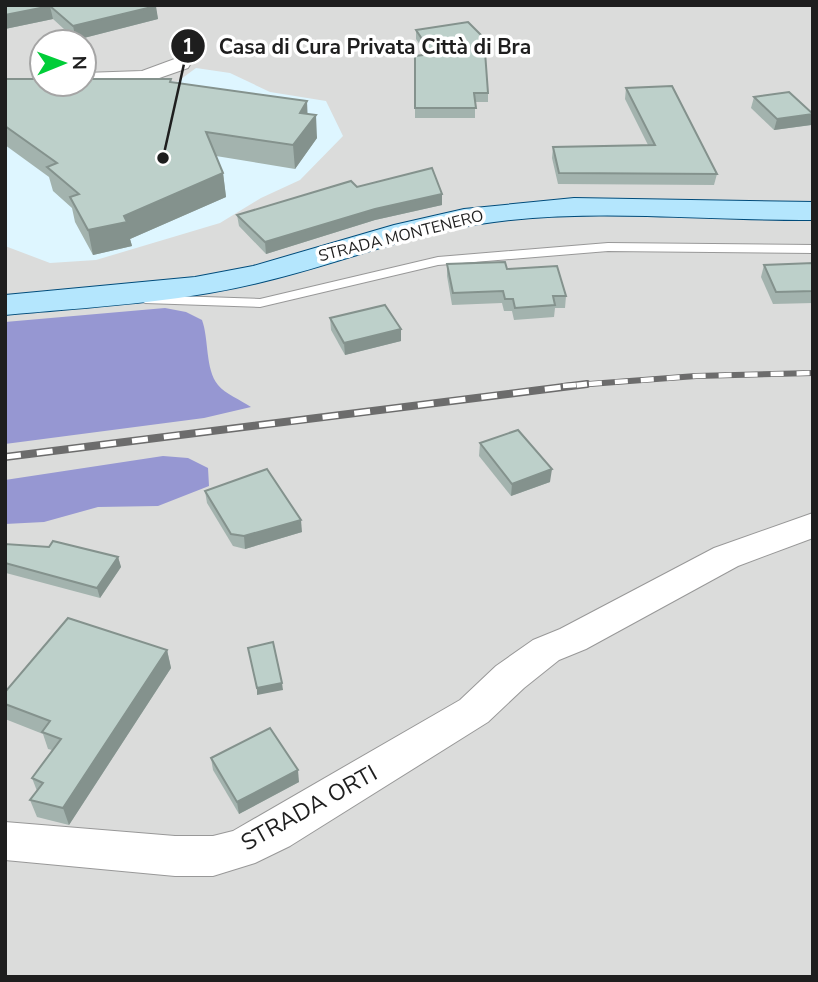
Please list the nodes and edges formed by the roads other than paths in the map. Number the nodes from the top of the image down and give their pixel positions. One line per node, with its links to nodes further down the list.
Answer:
1 (180, 63): 2 (street)
2 (98, 79)
3 (813, 211): 5 (main road, STRADA MONTENERO)
4 (813, 249): 5 (lane)
5 (119, 297): 6 (main road, STRADA MONTENERO)
6 (15, 301)
7 (813, 525): 8 (street, STRADA ORTI)
8 (5, 841)

